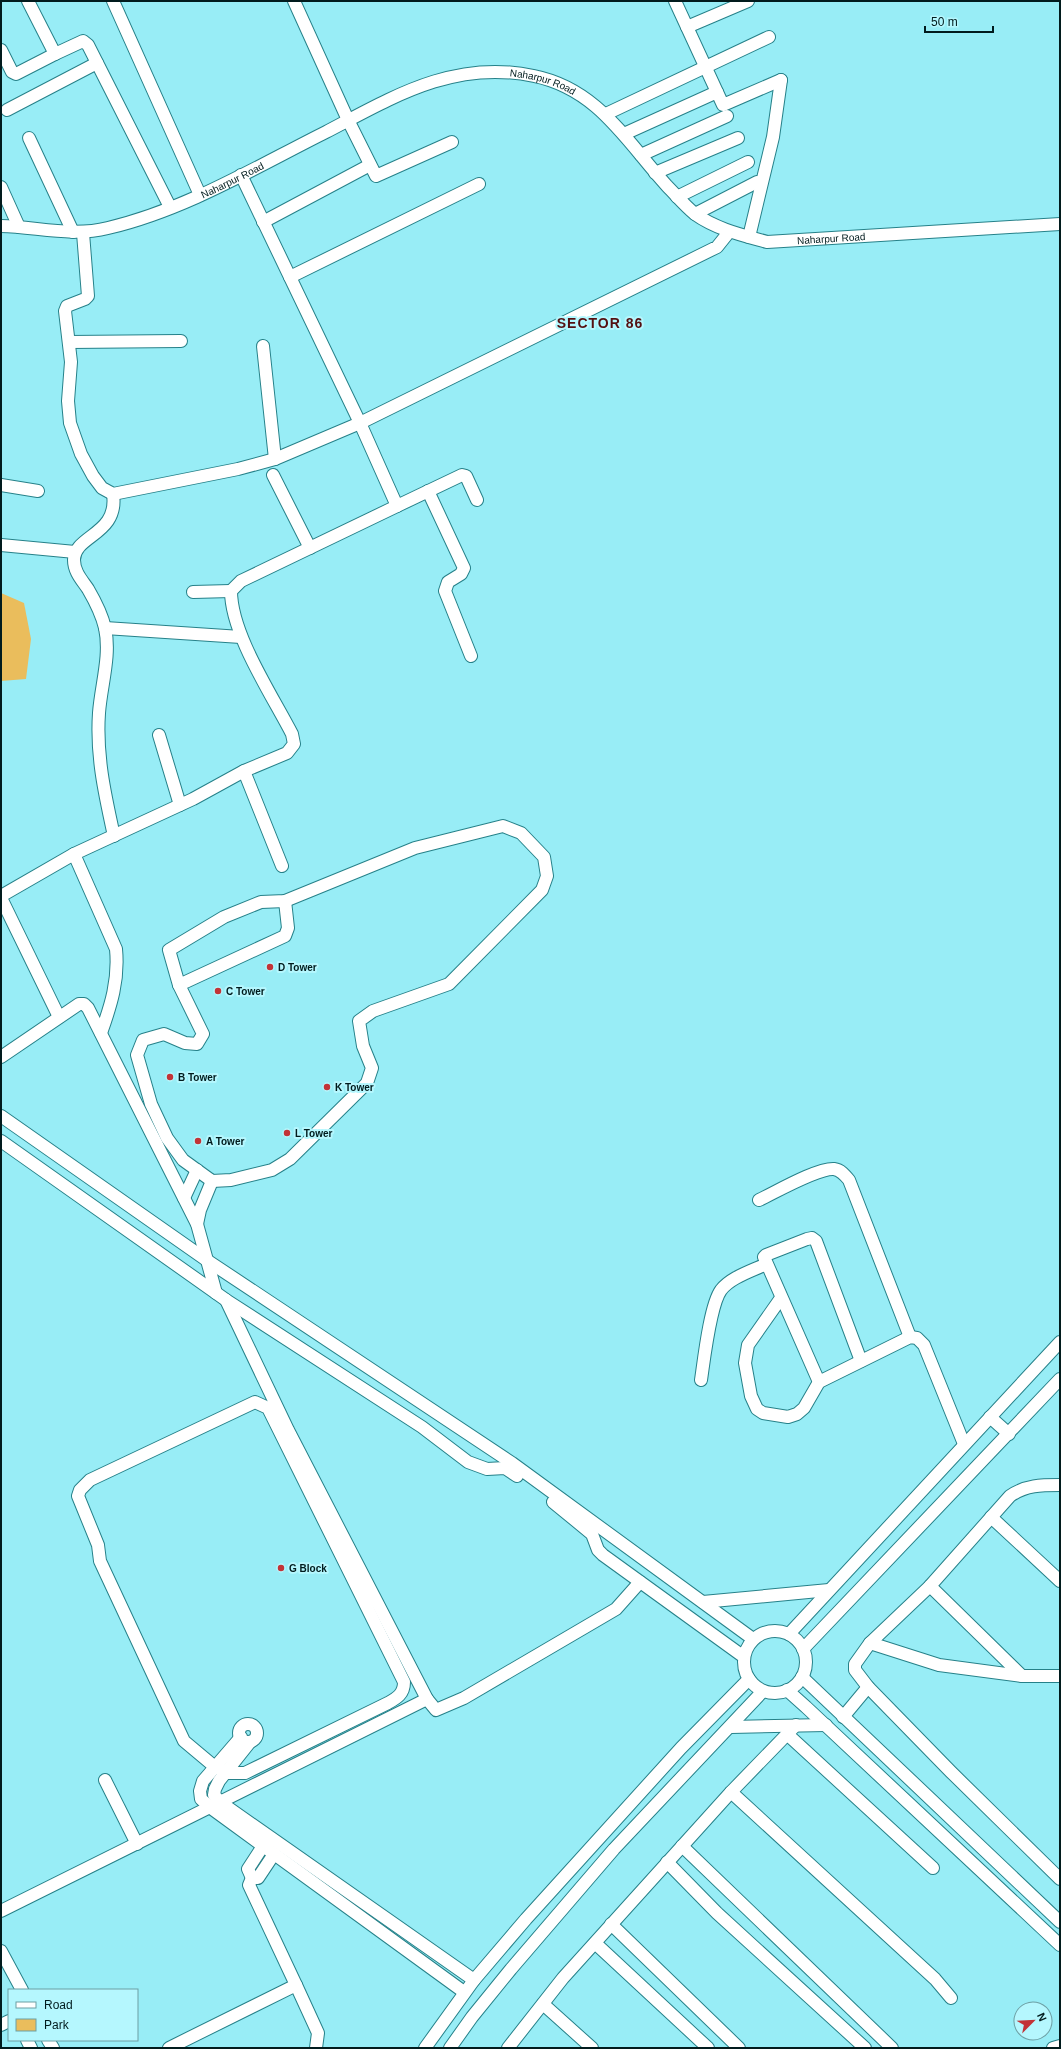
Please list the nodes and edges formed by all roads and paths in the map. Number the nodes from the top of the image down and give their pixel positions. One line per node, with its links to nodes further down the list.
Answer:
1 (28, 1): 9 (street)
2 (113, 1): 29 (street)
3 (294, 1): 16 (street)
4 (675, 1): 6 (street)
5 (748, 1): 6 (street)
6 (687, 27): 11 (street)
7 (768, 37): 11 (street)
8 (1, 50): 9 (street)
9 (55, 54): 10 (street)
10 (97, 63): 13 (street); 31 (street)
11 (706, 67): 12 (street); 14 (street)
12 (717, 92): 17 (street); 39 (street)
13 (7, 110)
14 (606, 114): 16 (street, Naharpur Road); 17 (street, Naharpur Road)
15 (727, 116): 21 (street)
16 (348, 120): 23 (street); 25 (street, Naharpur Road)
17 (624, 134): 21 (street, Naharpur Road)
18 (29, 138): 38 (street)
19 (738, 138): 24 (street)
20 (452, 142): 23 (street)
21 (641, 155): 24 (street, Naharpur Road)
22 (748, 162): 30 (street)
23 (370, 165): 33 (street)
24 (656, 173): 30 (street, Naharpur Road)
25 (241, 175): 29 (street, Naharpur Road); 33 (street)
26 (757, 182): 32 (street)
27 (479, 184): 40 (street)
28 (1, 188): 36 (street)
29 (200, 195): 31 (street, Naharpur Road)
30 (677, 197): 32 (street, Naharpur Road)
31 (170, 207): 38 (street, Naharpur Road)
32 (695, 214): 37 (street, Naharpur Road)
33 (263, 222): 40 (street)
34 (1060, 224): 39 (street, Naharpur Road)
35 (1, 226): 36 (street, Naharpur Road)
36 (19, 227): 38 (street, Naharpur Road)
37 (729, 232): 39 (street, Naharpur Road); 44 (street)
38 (78, 233): 42 (street)
39 (749, 237)
40 (290, 277): 44 (street)
41 (181, 341): 42 (street)
42 (69, 342): 50 (street)
43 (262, 346): 45 (street)
44 (360, 423): 45 (street); 52 (street)
45 (275, 459): 50 (street)
46 (273, 475): 54 (street)
47 (1, 485): 48 (street)
48 (38, 491)
49 (428, 491): 51 (street); 52 (street); 60 (street)
50 (113, 494): 55 (street)
51 (477, 500)
52 (397, 506): 54 (street)
53 (1, 545): 55 (street)
54 (310, 548): 56 (street)
55 (75, 552): 58 (street)
56 (231, 591): 57 (street); 59 (street)
57 (192, 592)
58 (105, 628): 59 (street); 64 (street)
59 (241, 638): 62 (street)
60 (471, 656)
61 (159, 735): 63 (street)
62 (244, 771): 63 (street); 66 (street)
63 (180, 805): 64 (street)
64 (114, 836): 65 (street)
65 (74, 854): 67 (street); 71 (street)
66 (282, 866)
67 (1, 897): 70 (street)
68 (285, 902): 69 (street); 69 (street); 76 (street)
69 (179, 985): 75 (street)
70 (59, 1016): 71 (street); 72 (street)
71 (100, 1033): 77 (street)
72 (1, 1057)
73 (1, 1116): 80 (street)
74 (1, 1141): 82 (street)
75 (196, 1170): 76 (street); 77 (street)
76 (212, 1181): 79 (street)
77 (184, 1198): 79 (street)
78 (759, 1200): 85 (street)
79 (197, 1224): 80 (street)
80 (208, 1261): 82 (street); 100 (street)
81 (766, 1264): 83 (street); 87 (street); 89 (street)
82 (216, 1293): 84 (street)
83 (781, 1298): 90 (street); 90 (street)
84 (226, 1300): 97 (street); 114 (street)
85 (910, 1337): 87 (street); 93 (street)
86 (1060, 1342): 91 (street)
87 (862, 1361): 90 (street)
88 (1060, 1379): 92 (street)
89 (701, 1380)
90 (819, 1382)
91 (990, 1417): 92 (street); 93 (street)
92 (1009, 1434): 104 (street)
93 (964, 1444): 99 (street)
94 (1060, 1485): 95 (street)
95 (991, 1517): 96 (street); 98 (street)
96 (1060, 1581)
97 (640, 1582): 105 (street); 114 (street)
98 (930, 1586): 103 (street); 106 (street)
99 (829, 1590): 100 (street); 101 (street)
100 (703, 1602): 102 (street)
101 (789, 1634): 102 (street); 104 (street)
102 (753, 1639): 105 (street)
103 (870, 1643): 106 (street); 110 (street)
104 (803, 1649): 108 (street)
105 (744, 1657): 109 (street)
106 (1022, 1676): 107 (street)
107 (1060, 1676)
108 (802, 1677): 111 (street); 113 (street)
109 (749, 1679): 112 (street); 142 (street)
110 (868, 1687): 116 (street); 134 (street)
111 (787, 1690): 112 (street); 115 (street)
112 (764, 1691): 119 (street)
113 (819, 1694): 115 (street); 116 (street)
114 (427, 1699): 125 (street)
115 (806, 1707): 118 (street)
116 (843, 1717): 137 (street)
117 (796, 1725): 118 (street); 119 (street); 120 (street)
118 (826, 1725): 140 (street)
119 (731, 1727): 152 (street)
120 (787, 1734): 124 (street); 131 (street)
121 (215, 1767): 122 (street); 122 (street); 122 (street); 125 (street)
122 (227, 1773): 125 (street)
123 (105, 1780): 126 (street)
124 (731, 1792): 128 (street); 146 (street)
125 (215, 1805): 126 (street); 127 (street); 142 (street)
126 (137, 1844): 136 (street)
127 (263, 1846): 129 (street); 133 (street)
128 (682, 1846): 130 (street); 132 (street)
129 (274, 1854): 133 (street); 145 (street)
130 (667, 1862): 135 (street); 138 (street)
131 (933, 1868)
132 (712, 1876): 135 (street); 158 (street)
133 (252, 1878): 143 (street)
134 (1060, 1879)
135 (696, 1890): 157 (street)
136 (1, 1911)
137 (1060, 1922)
138 (612, 1924): 139 (street); 156 (street)
139 (595, 1943): 147 (street); 155 (street)
140 (1060, 1946)
141 (1, 1951): 144 (street)
142 (474, 1980): 145 (street)
143 (296, 1985): 149 (street); 150 (street)
144 (21, 1989)
145 (464, 1992): 151 (street)
146 (951, 1998)
147 (543, 2004): 153 (street); 154 (street)
148 (1060, 2046): 159 (street)
149 (169, 2048)
150 (316, 2048)
151 (425, 2048)
152 (450, 2048)
153 (508, 2048)
154 (592, 2048)
155 (708, 2048)
156 (739, 2048)
157 (865, 2048)
158 (892, 2048)
159 (1053, 2048)

